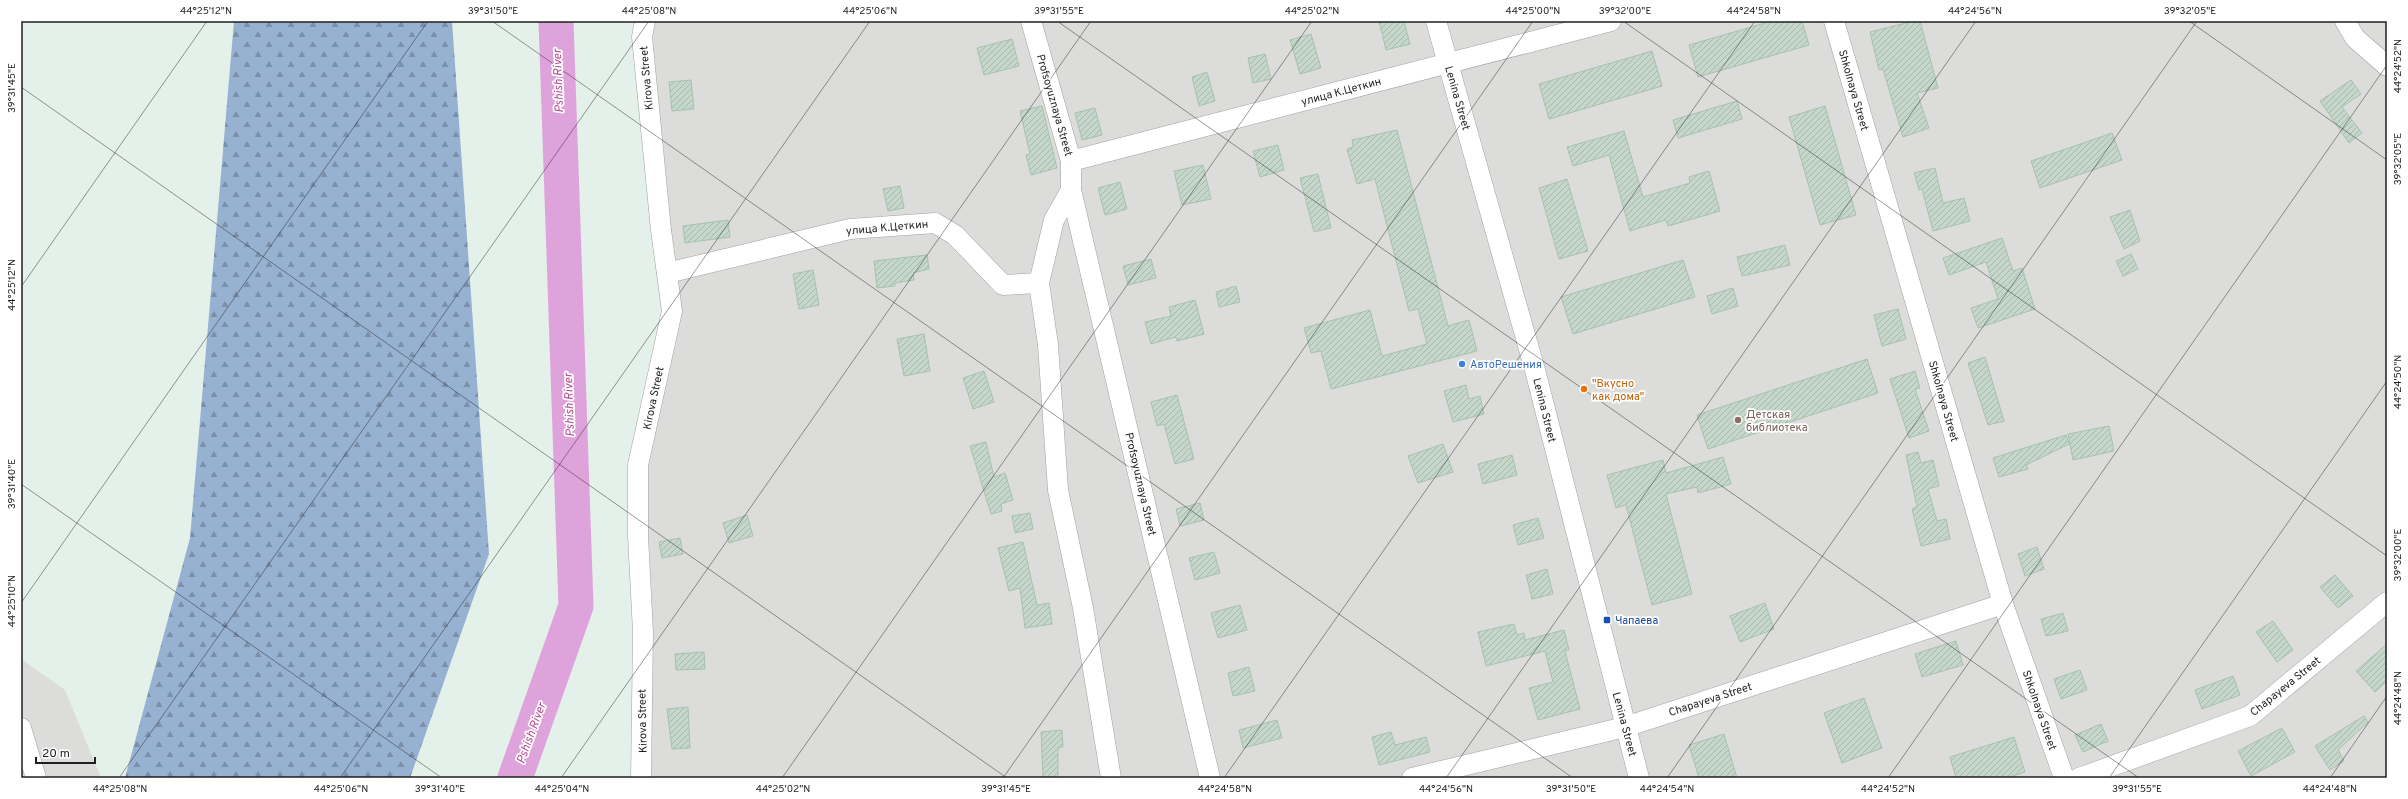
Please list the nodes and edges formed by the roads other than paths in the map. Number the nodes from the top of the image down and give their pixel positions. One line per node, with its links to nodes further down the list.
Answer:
1 (645, 21): 11 (street, Kirova Street)
2 (1031, 21): 9 (street, Profsoyuznaya Street)
3 (1436, 21): 7 (street, Lenina Street)
4 (1611, 21): 7 (street, улица К.Цеткин)
5 (1834, 21): 14 (street, Shkolnaya Street)
6 (2345, 21): 8 (street)
7 (1448, 63): 9 (street, улица К.Цеткин); 15 (street, Lenina Street)
8 (2387, 66)
9 (1070, 161): 10 (street, Profsoyuznaya Street)
10 (1071, 190): 12 (street); 21 (street, Profsoyuznaya Street)
11 (667, 273): 12 (street, улица К.Цеткин); 19 (street, Kirova Street)
12 (1038, 283): 20 (street)
13 (2387, 602): 24 (street, Chapayeva Street)
14 (2003, 604): 15 (street, Chapayeva Street); 23 (street, Shkolnaya Street)
15 (1625, 727): 17 (street, Chapayeva Street); 22 (street, Lenina Street)
16 (21, 728): 18 (street)
17 (1416, 777)
18 (36, 778)
19 (641, 778)
20 (1111, 778)
21 (1210, 778)
22 (1639, 778)
23 (2064, 778)
24 (2079, 778)

